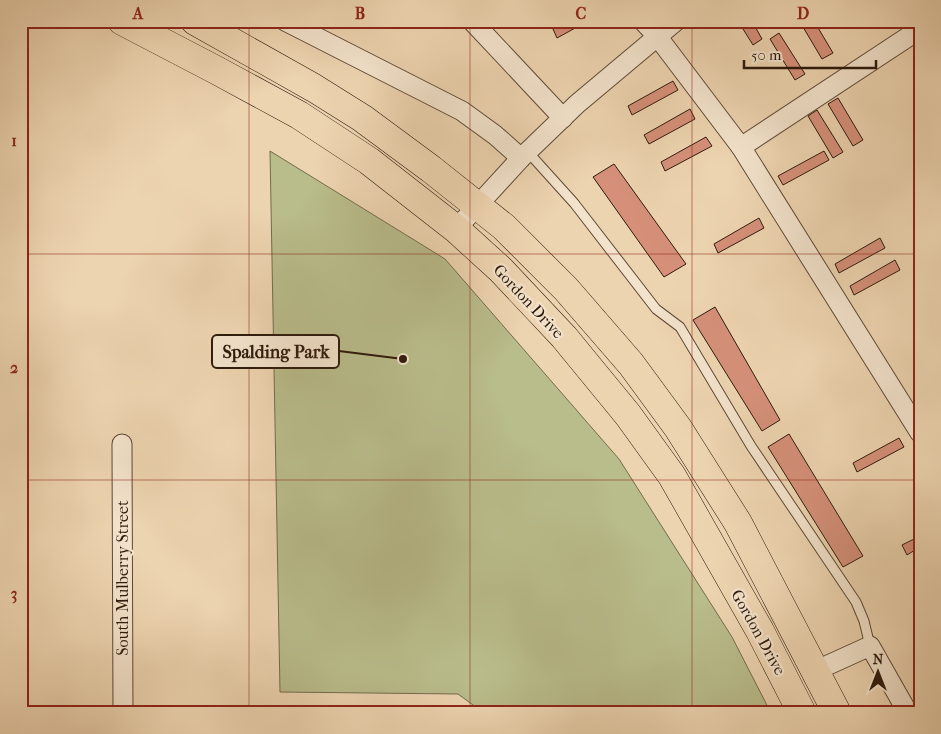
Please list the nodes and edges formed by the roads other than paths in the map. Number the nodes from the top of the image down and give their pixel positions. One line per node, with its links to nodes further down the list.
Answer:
1 (122, 21): 13 (main road, Gordon Drive)
2 (195, 21): 12 (main road, Gordon Drive)
3 (286, 21): 11 (street)
4 (472, 21): 9 (street)
5 (643, 21): 8 (street)
6 (676, 21): 8 (street)
7 (920, 29): 10 (street)
8 (657, 36): 9 (street); 10 (street)
9 (563, 118): 11 (street)
10 (741, 147): 14 (street)
11 (524, 155): 12 (street); 16 (lane)
12 (477, 206): 13 (street); 17 (main road, Gordon Drive)
13 (456, 228): 19 (main road, Gordon Drive)
14 (920, 433)
15 (122, 444): 18 (street, South Mulberry Street)
16 (870, 646): 17 (street); 21 (street)
17 (815, 671): 20 (main road, Gordon Drive)
18 (123, 713)
19 (802, 713)
20 (837, 713)
21 (908, 713)

